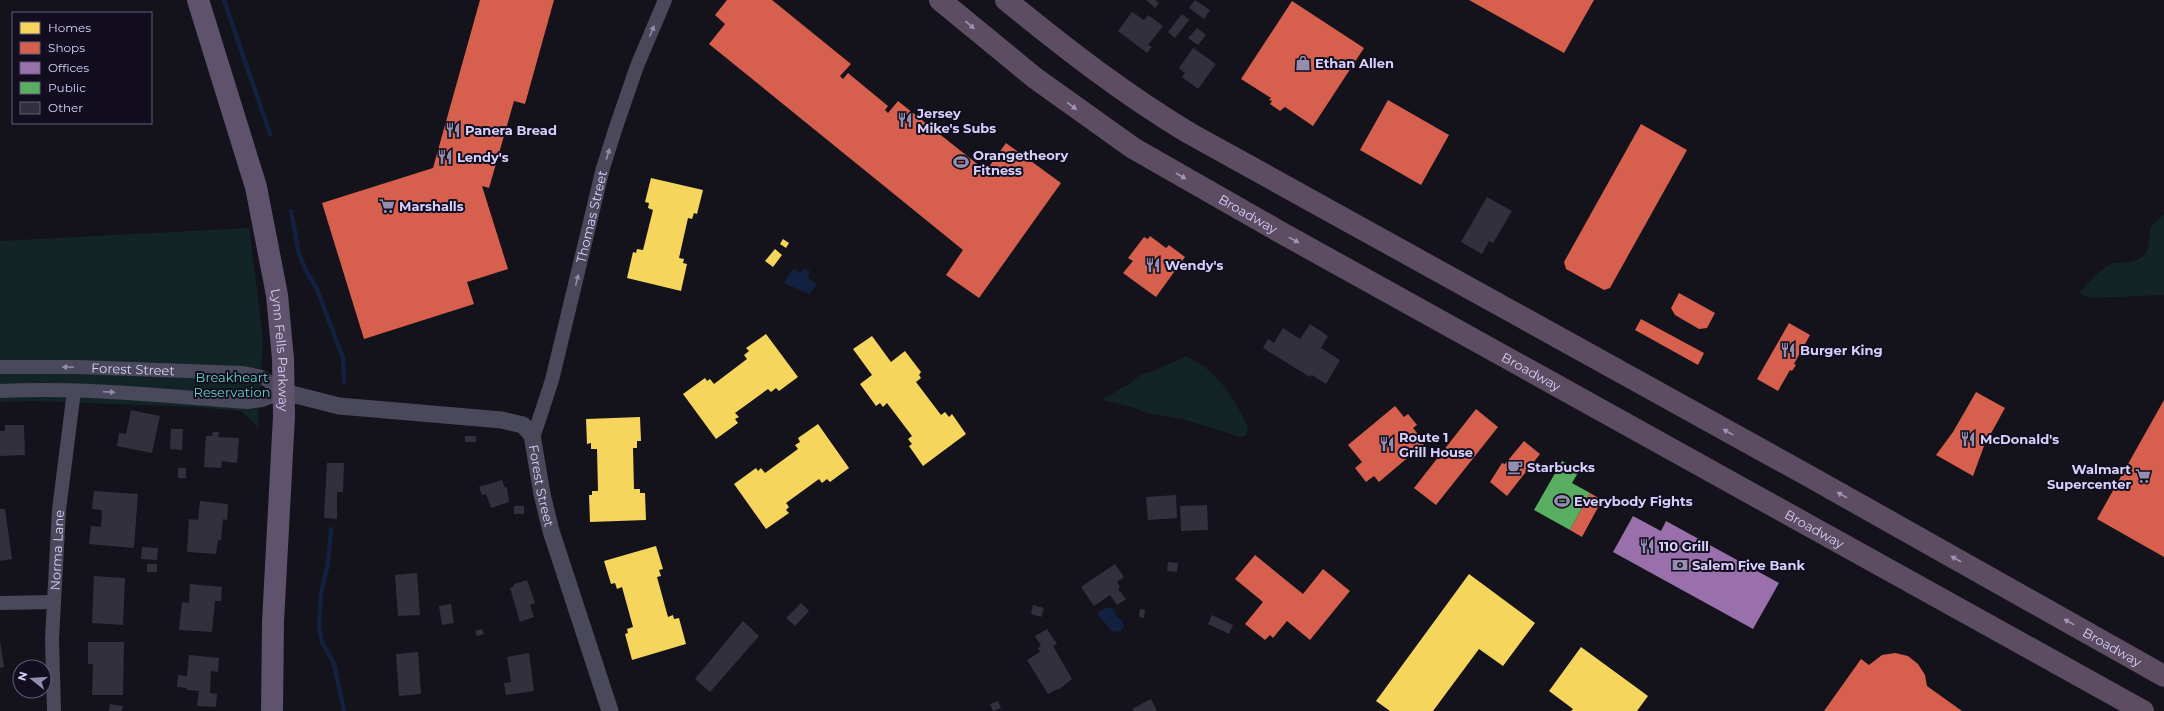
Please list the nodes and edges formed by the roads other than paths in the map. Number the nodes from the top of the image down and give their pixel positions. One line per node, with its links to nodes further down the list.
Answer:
1 (198, 0): 8 (main road, Lynn Fells Parkway)
2 (664, 0): 9 (street, Thomas Street, one-way to 2)
3 (940, 0): 16 (highway, Broadway, one-way to 16)
4 (1006, 0): 12 (highway, Broadway, one-way to 4)
5 (0, 367): 8 (street, Forest Street, one-way to 5)
6 (0, 391): 7 (street, Forest Street)
7 (74, 391): 8 (street, Forest Street, one-way to 8); 10 (street, Norma Lane)
8 (284, 392): 9 (street, Forest Street); 14 (main road, Lynn Fells Parkway)
9 (533, 438): 15 (street, Forest Street)
10 (54, 602): 11 (street); 13 (street, Norma Lane)
11 (0, 603)
12 (2164, 676)
13 (54, 711)
14 (272, 711)
15 (610, 711)
16 (2143, 711)

